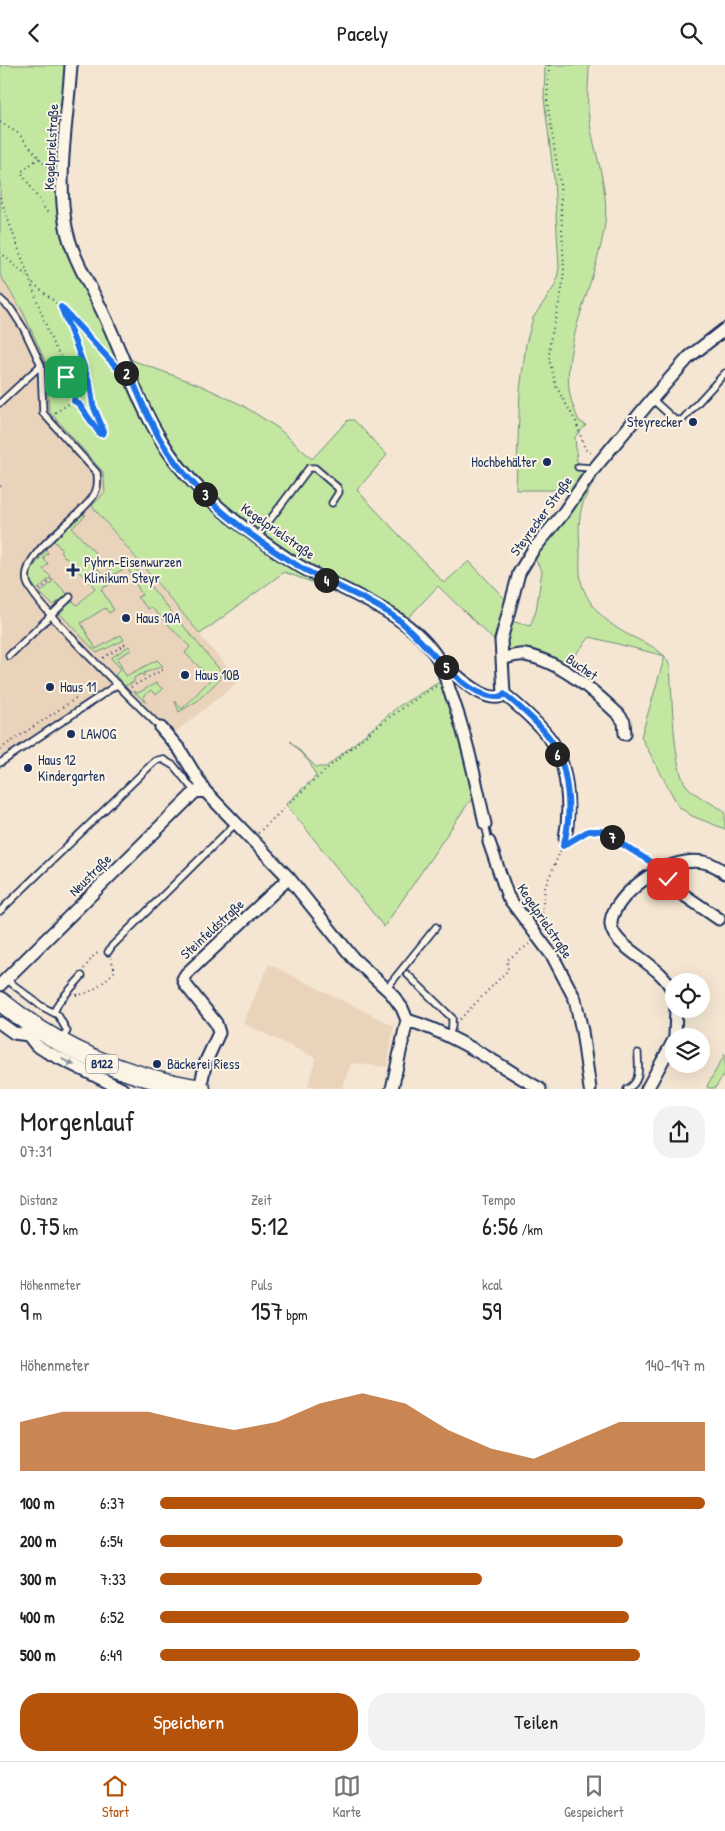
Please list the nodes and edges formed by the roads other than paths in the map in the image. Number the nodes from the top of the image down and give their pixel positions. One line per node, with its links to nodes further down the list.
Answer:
1 (71, 65): 11 (street, Kegelprielstraße)
2 (0, 299): 4 (lane)
3 (725, 329): 6 (street, Steyrecker Straße)
4 (41, 365): 7 (lane); 13 (lane)
5 (725, 373): 6 (lane)
6 (652, 399): 9 (street, Steyrecker Straße)
7 (0, 403)
8 (578, 467): 9 (lane)
9 (595, 468): 15 (street, Steyrecker Straße)
10 (332, 503): 11 (lane)
11 (257, 537): 16 (street, Kegelprielstraße)
12 (70, 597): 13 (lane)
13 (52, 615): 14 (lane); 17 (lane)
14 (9, 656)
15 (502, 659): 18 (street, Steyrecker Straße); 20 (street, Buchet)
16 (438, 660): 18 (street); 24 (street, Kegelprielstraße)
17 (118, 684): 19 (lane); 21 (lane)
18 (504, 694): 25 (street)
19 (161, 728): 22 (street)
20 (625, 734)
21 (0, 763)
22 (200, 792): 23 (street); 30 (lane); 36 (street, Neustraße)
23 (235, 823): 29 (street); 33 (lane)
24 (485, 824): 26 (lane, Kegelprielstraße)
25 (571, 837)
26 (490, 843): 52 (street, Kegelprielstraße)
27 (662, 869): 28 (street); 31 (street); 37 (street)
28 (725, 873)
29 (289, 878): 38 (street); 49 (street, Steinfeldstraße)
30 (0, 911)
31 (718, 919)
32 (436, 927): 38 (lane)
33 (108, 952)
34 (407, 974): 44 (lane)
35 (82, 976): 40 (lane)
36 (2, 979): 40 (lane)
37 (665, 980)
38 (386, 989): 41 (street)
39 (0, 1001): 43 (main road, B122)
40 (54, 1012): 45 (lane)
41 (407, 1020): 44 (street); 50 (street)
42 (0, 1023): 43 (street)
43 (30, 1031): 45 (main road, B122); 48 (street, one-way to 48)
44 (449, 1037): 51 (street)
45 (60, 1044): 49 (main road, B122)
46 (638, 1053): 53 (lane)
47 (665, 1056): 54 (street)
48 (122, 1089)
49 (201, 1089)
50 (392, 1089)
51 (540, 1089)
52 (590, 1089)
53 (627, 1089)
54 (647, 1089)

